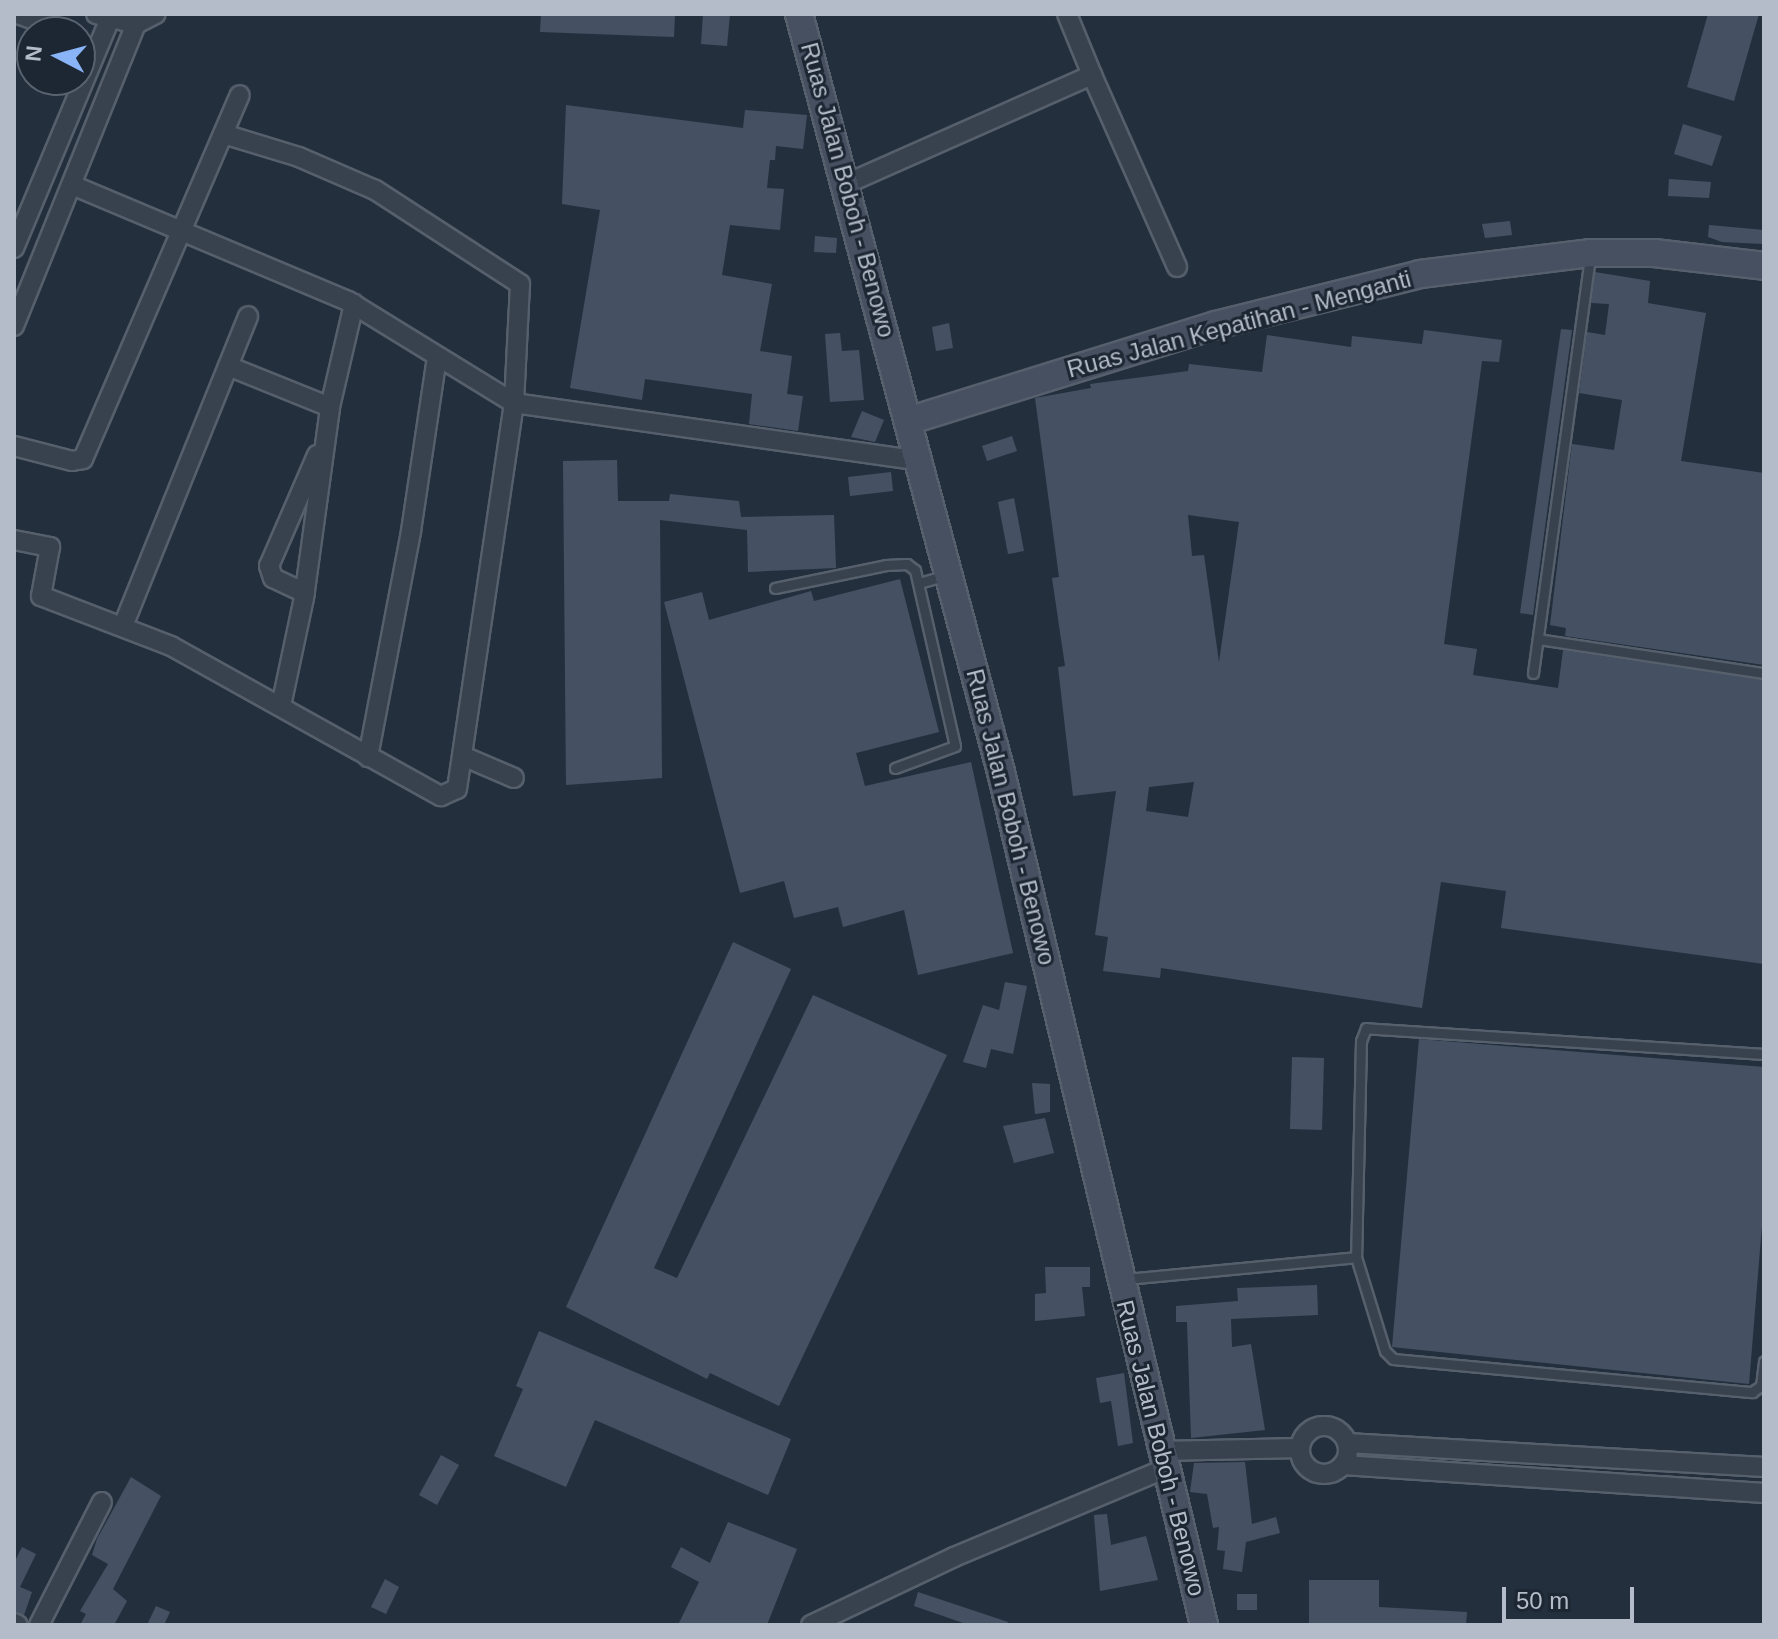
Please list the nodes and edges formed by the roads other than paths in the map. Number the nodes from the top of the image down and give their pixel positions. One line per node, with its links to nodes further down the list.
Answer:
1 (156, 14): 5 (street)
2 (799, 14): 12 (main road, Ruas Jalan Boboh - Benowo)
3 (1067, 14): 9 (street)
4 (103, 16): 5 (street); 7 (street)
5 (136, 24): 8 (street)
6 (96, 43): 7 (street)
7 (99, 44): 8 (street); 15 (street)
8 (123, 54): 13 (street)
9 (1092, 75): 12 (street); 18 (street)
10 (240, 95): 11 (street)
11 (227, 135): 14 (street); 24 (street)
12 (846, 184): 26 (main road, Ruas Jalan Boboh - Benowo)
13 (72, 185): 14 (street); 21 (street)
14 (179, 230): 19 (street); 28 (street)
15 (14, 248)
16 (1590, 253): 17 (main road, Ruas Jalan Kepatihan - Menganti); 26 (main road, Ruas Jalan Kepatihan - Menganti); 36 (lane)
17 (1764, 266)
18 (1177, 267)
19 (354, 304): 22 (street); 25 (street)
20 (248, 316): 23 (street)
21 (14, 326)
22 (437, 357): 24 (street); 40 (street)
23 (228, 366): 25 (street); 35 (street)
24 (514, 403): 29 (street); 41 (street)
25 (330, 407): 27 (street)
26 (911, 420): 29 (main road, Ruas Jalan Boboh - Benowo)
27 (325, 440): 34 (street); 34 (street)
28 (14, 446)
29 (922, 461): 31 (main road, Ruas Jalan Boboh - Benowo)
30 (14, 540): 35 (street)
31 (951, 575): 32 (lane); 46 (main road, Ruas Jalan Boboh - Benowo)
32 (919, 583): 33 (lane); 42 (lane)
33 (775, 588)
34 (305, 593): 39 (street)
35 (123, 626): 39 (street)
36 (1538, 639): 37 (lane); 38 (lane)
37 (1533, 673)
38 (1764, 673)
39 (281, 706): 40 (street)
40 (368, 757): 41 (street)
41 (465, 757): 43 (street)
42 (895, 768)
43 (514, 778)
44 (1764, 1054): 45 (lane)
45 (1356, 1257): 46 (lane); 47 (lane)
46 (1120, 1280): 50 (main road, Ruas Jalan Boboh - Benowo)
47 (1764, 1361)
48 (1347, 1443): 49 (street); 51 (street); 52 (street)
49 (1300, 1448): 50 (street); 52 (street)
50 (1162, 1460): 58 (street); 59 (main road, Ruas Jalan Boboh - Benowo)
51 (1671, 1460): 53 (street); 54 (street)
52 (1343, 1465): 54 (street)
53 (1764, 1467)
54 (1670, 1486): 55 (street)
55 (1764, 1493)
56 (102, 1502): 57 (street)
57 (39, 1625)
58 (811, 1625)
59 (1204, 1625)

